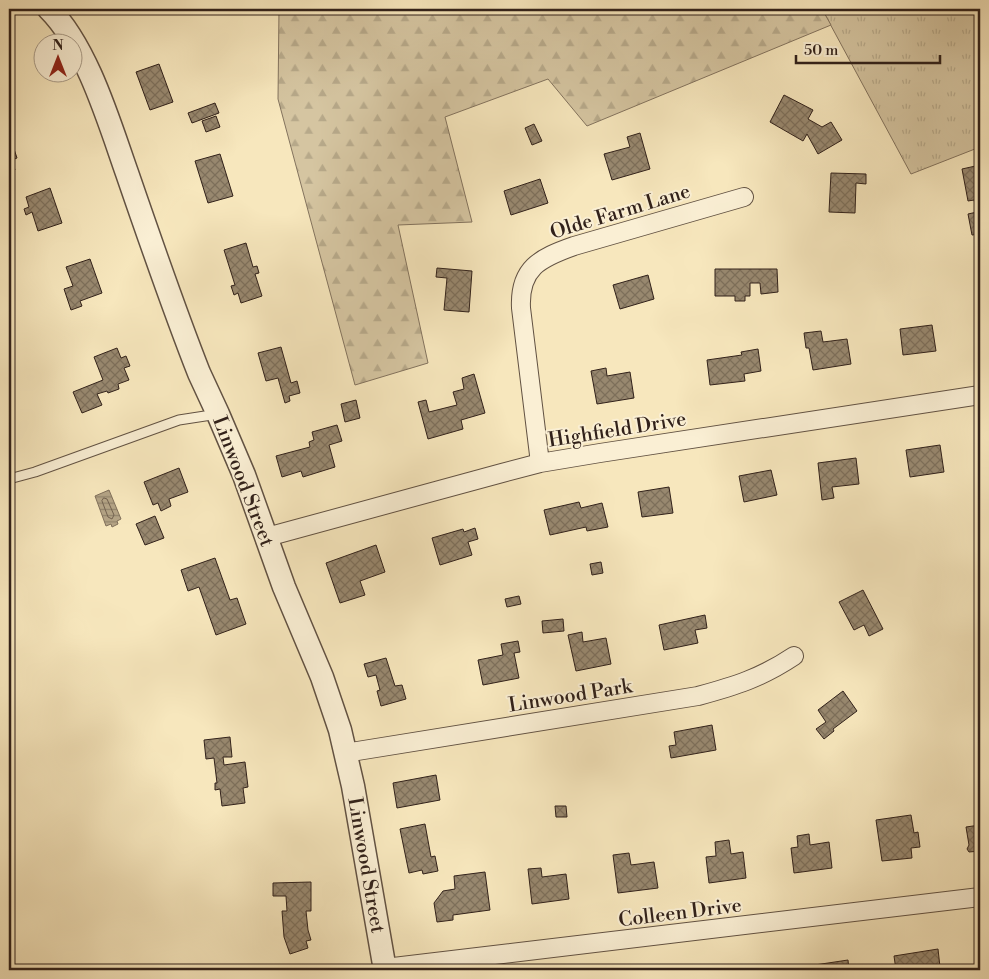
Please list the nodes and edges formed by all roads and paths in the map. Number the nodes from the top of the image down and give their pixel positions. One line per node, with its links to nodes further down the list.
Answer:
1 (50, 9): 4 (street, Linwood Street)
2 (744, 197): 5 (street, Olde Farm Lane)
3 (980, 395): 5 (street, Highfield Drive)
4 (218, 414): 6 (lane); 7 (street, Linwood Street)
5 (540, 464): 7 (street, Highfield Drive)
6 (9, 479)
7 (266, 537): 9 (street, Linwood Street)
8 (794, 656): 9 (street, Linwood Park)
9 (345, 753): 11 (street, Linwood Street)
10 (980, 897): 11 (street, Colleen Drive)
11 (385, 969)

